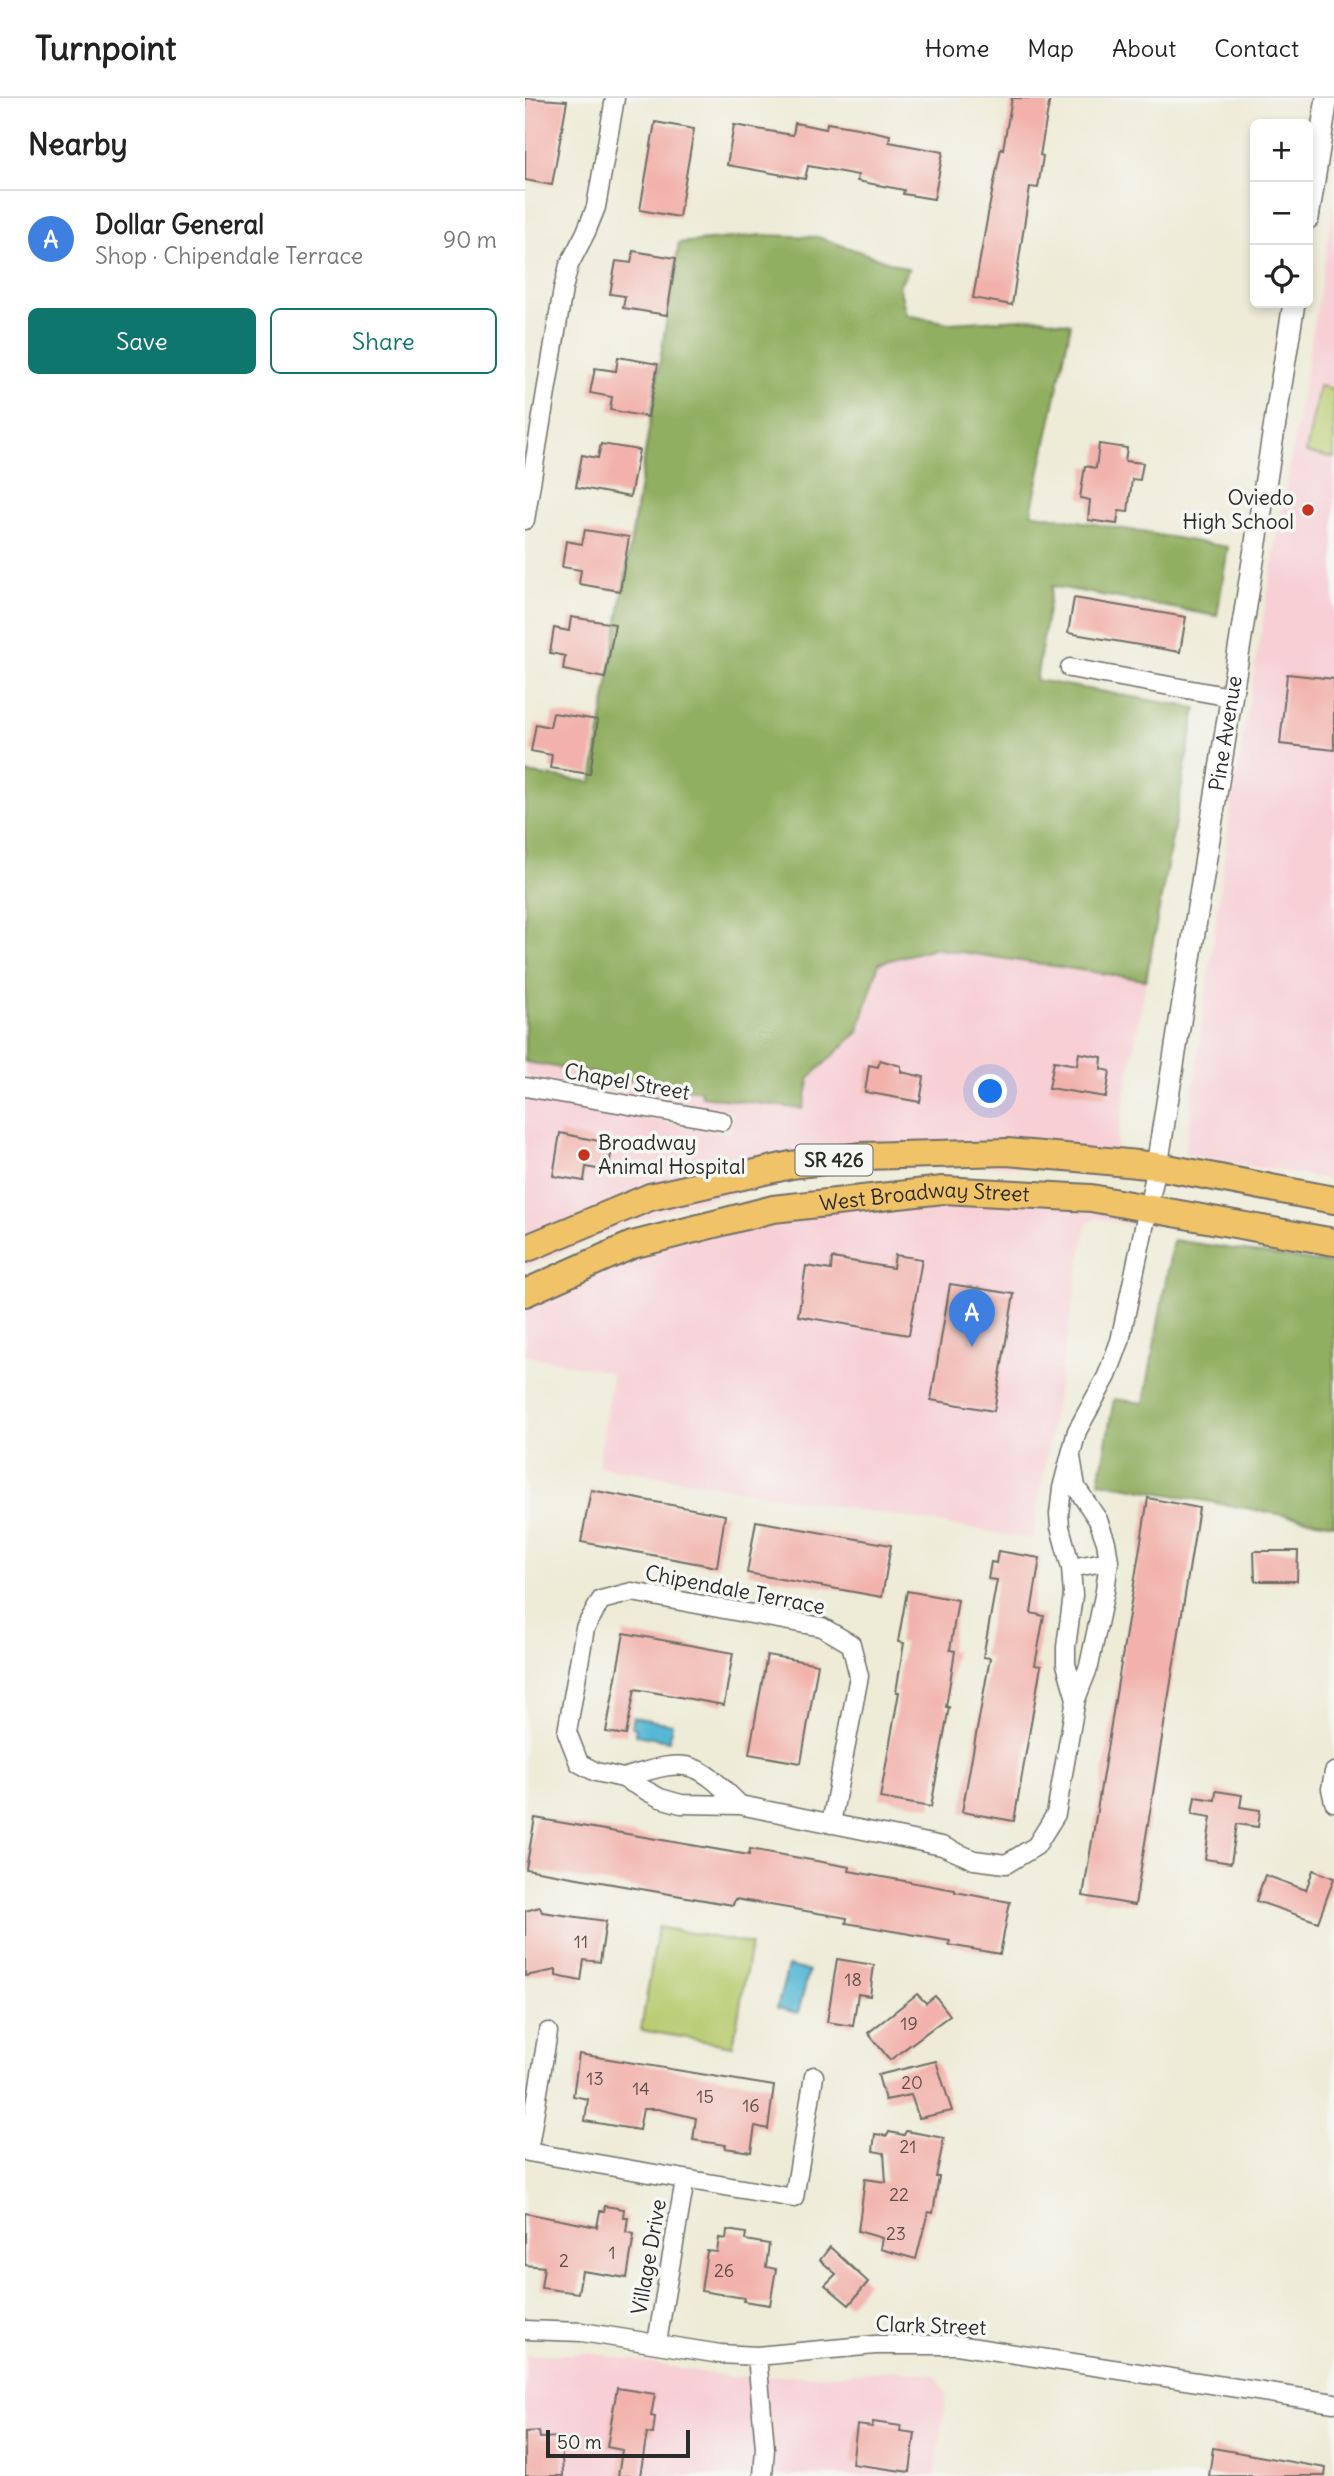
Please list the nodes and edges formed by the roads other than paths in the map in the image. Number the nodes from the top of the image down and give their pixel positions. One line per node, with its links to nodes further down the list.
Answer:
1 (615, 98): 5 (street)
2 (1327, 98): 3 (street)
3 (1313, 186)
4 (1293, 308): 7 (street, Pine Avenue)
5 (525, 520)
6 (1070, 668): 7 (street)
7 (1230, 697): 10 (street, Pine Avenue)
8 (525, 1087): 9 (street, Chapel Street)
9 (722, 1121)
10 (1157, 1166): 11 (main road, West Broadway Street / SR 426); 12 (street, Chipendale Terrace); 14 (main road, West Broadway Street / SR 426)
11 (1334, 1200)
12 (1148, 1208): 13 (main road, West Broadway Street / SR 426); 15 (main road, West Broadway Street / SR 426); 16 (street, Chipendale Terrace)
13 (1334, 1242)
14 (525, 1249)
15 (525, 1293)
16 (1071, 1457): 17 (street, Chipendale Terrace); 18 (street, Chipendale Terrace)
17 (1090, 1507): 18 (street); 19 (street, Chipendale Terrace)
18 (1059, 1514): 20 (street, Chipendale Terrace)
19 (1109, 1561): 20 (street); 21 (street, Chipendale Terrace)
20 (1072, 1568): 21 (street, Chipendale Terrace)
21 (1076, 1699): 26 (street, Chipendale Terrace)
22 (1334, 1772): 24 (street)
23 (623, 1778): 25 (street, Chipendale Terrace); 25 (street, Chipendale Terrace); 26 (street, Chipendale Terrace)
24 (1334, 1802)
25 (740, 1805): 26 (street, Chipendale Terrace)
26 (831, 1824)
27 (548, 2032): 29 (street)
28 (814, 2077): 29 (street)
29 (685, 2180): 31 (street, Village Drive)
30 (525, 2330): 31 (street, Clark Street)
31 (657, 2342): 32 (street, Clark Street)
32 (757, 2356): 33 (street, Clark Street); 34 (street)
33 (1334, 2403)
34 (764, 2476)

